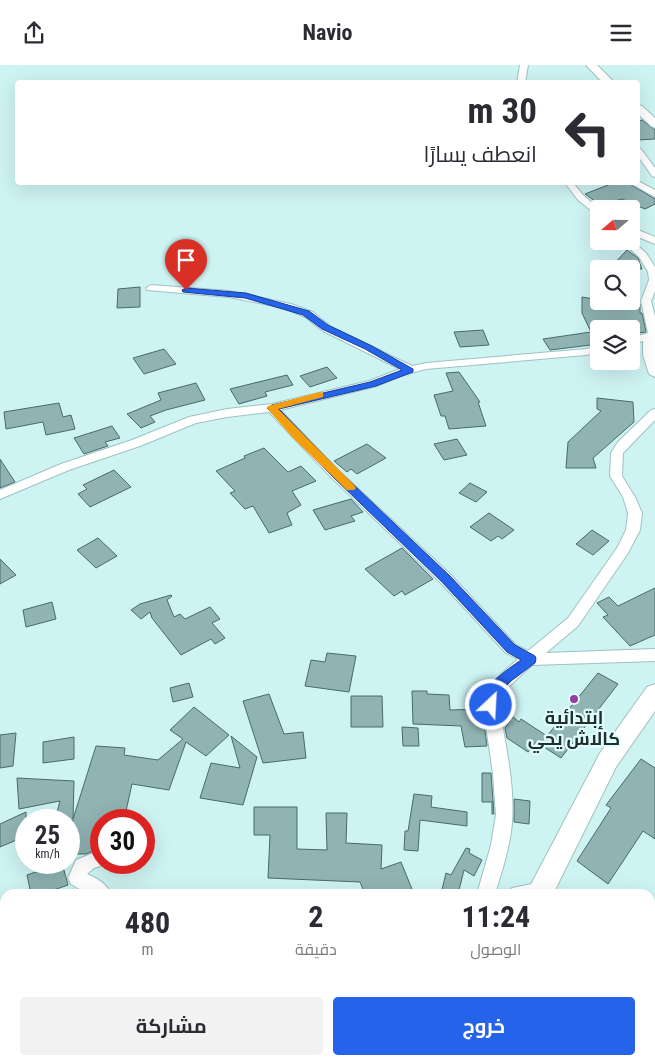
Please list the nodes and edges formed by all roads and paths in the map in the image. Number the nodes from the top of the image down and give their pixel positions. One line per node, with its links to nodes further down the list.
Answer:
1 (524, 65): 3 (street)
2 (591, 65): 4 (main road)
3 (522, 80)
4 (607, 80)
5 (640, 110): 6 (main road)
6 (655, 125)
7 (640, 154): 8 (street)
8 (655, 173)
9 (571, 185): 12 (street)
10 (638, 185): 11 (street)
11 (655, 194)
12 (590, 206)
13 (640, 234): 14 (street)
14 (655, 241)
15 (637, 250): 17 (street)
16 (150, 287): 19 (street)
17 (652, 335): 20 (street)
18 (590, 350): 19 (street)
19 (410, 371): 21 (street)
20 (655, 374)
21 (272, 408): 23 (street); 25 (street)
22 (655, 413): 25 (street)
23 (0, 495)
24 (655, 655): 25 (street)
25 (530, 659): 29 (street)
26 (655, 693): 30 (main road)
27 (90, 862): 28 (street)
28 (96, 889)
29 (487, 889)
30 (542, 889)

